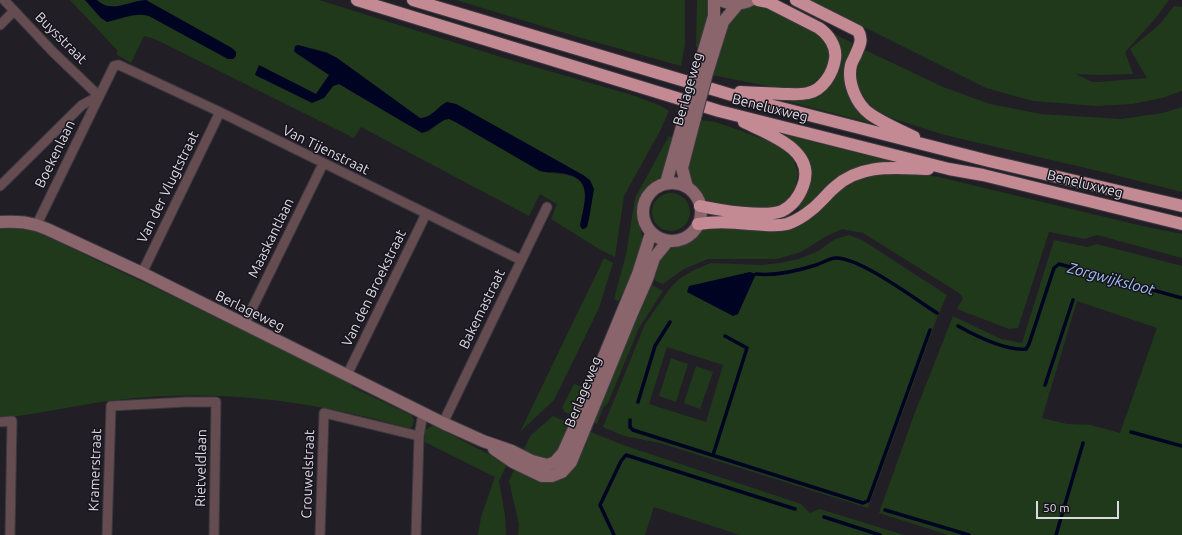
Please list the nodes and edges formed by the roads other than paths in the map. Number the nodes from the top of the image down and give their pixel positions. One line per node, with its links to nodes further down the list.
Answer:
1 (4, 0): 10 (street, Buysstraat)
2 (357, 0): 16 (highway, Beneluxweg)
3 (413, 0): 14 (highway, Beneluxweg)
4 (714, 0): 13 (street, Berlageweg)
5 (720, 0): 9 (street)
6 (751, 0): 9 (street)
7 (758, 0): 14 (highway)
8 (796, 0): 19 (highway)
9 (738, 4): 13 (street, Berlageweg)
10 (14, 11): 11 (street); 15 (street, Buysstraat)
11 (0, 25)
12 (119, 65): 15 (street, Boekenlaan); 17 (street, Van Tijenstraat)
13 (702, 72): 18 (street, Berlageweg, bridge)
14 (722, 92): 19 (highway, Beneluxweg)
15 (99, 96): 23 (street, Boekenlaan); 30 (street, Boekenlaan)
16 (719, 111): 21 (highway, Beneluxweg); 25 (highway)
17 (220, 112): 20 (street, Van Tijenstraat); 36 (street, Van der Vlugtstraat)
18 (690, 117): 22 (street, Berlageweg); 24 (street, Berlageweg)
19 (932, 147): 26 (highway, Beneluxweg)
20 (323, 164): 28 (street, Van Tijenstraat); 37 (street, Maaskantlaan)
21 (949, 169): 31 (highway); 32 (highway, Beneluxweg)
22 (666, 184): 24 (street); 33 (street)
23 (0, 186)
24 (687, 187): 25 (street)
25 (700, 206): 31 (street)
26 (1182, 206)
27 (546, 207): 35 (street, Bakemastraat)
28 (426, 214): 35 (street, Van Tijenstraat); 38 (street, Van den Broekstraat)
29 (0, 222): 30 (street, Berlageweg)
30 (36, 224): 36 (street, Berlageweg)
31 (698, 224): 34 (street)
32 (1182, 224)
33 (651, 233): 34 (street); 44 (street, Berlageweg)
34 (668, 241): 44 (street, Berlageweg)
35 (521, 260): 42 (street, Bakemastraat)
36 (142, 273): 37 (street, Berlageweg)
37 (244, 325): 38 (street, Berlageweg)
38 (347, 374): 40 (street, Berlageweg)
39 (111, 406): 46 (street, Kramerstraat); 47 (street, Rietveldlaan)
40 (423, 414): 42 (street, Berlageweg); 43 (street)
41 (0, 422): 45 (street)
42 (442, 423): 44 (street, Berlageweg)
43 (419, 436): 48 (street, Crouwelstraat); 49 (street)
44 (483, 441)
45 (10, 535)
46 (107, 535)
47 (214, 535)
48 (320, 535)
49 (416, 535)

